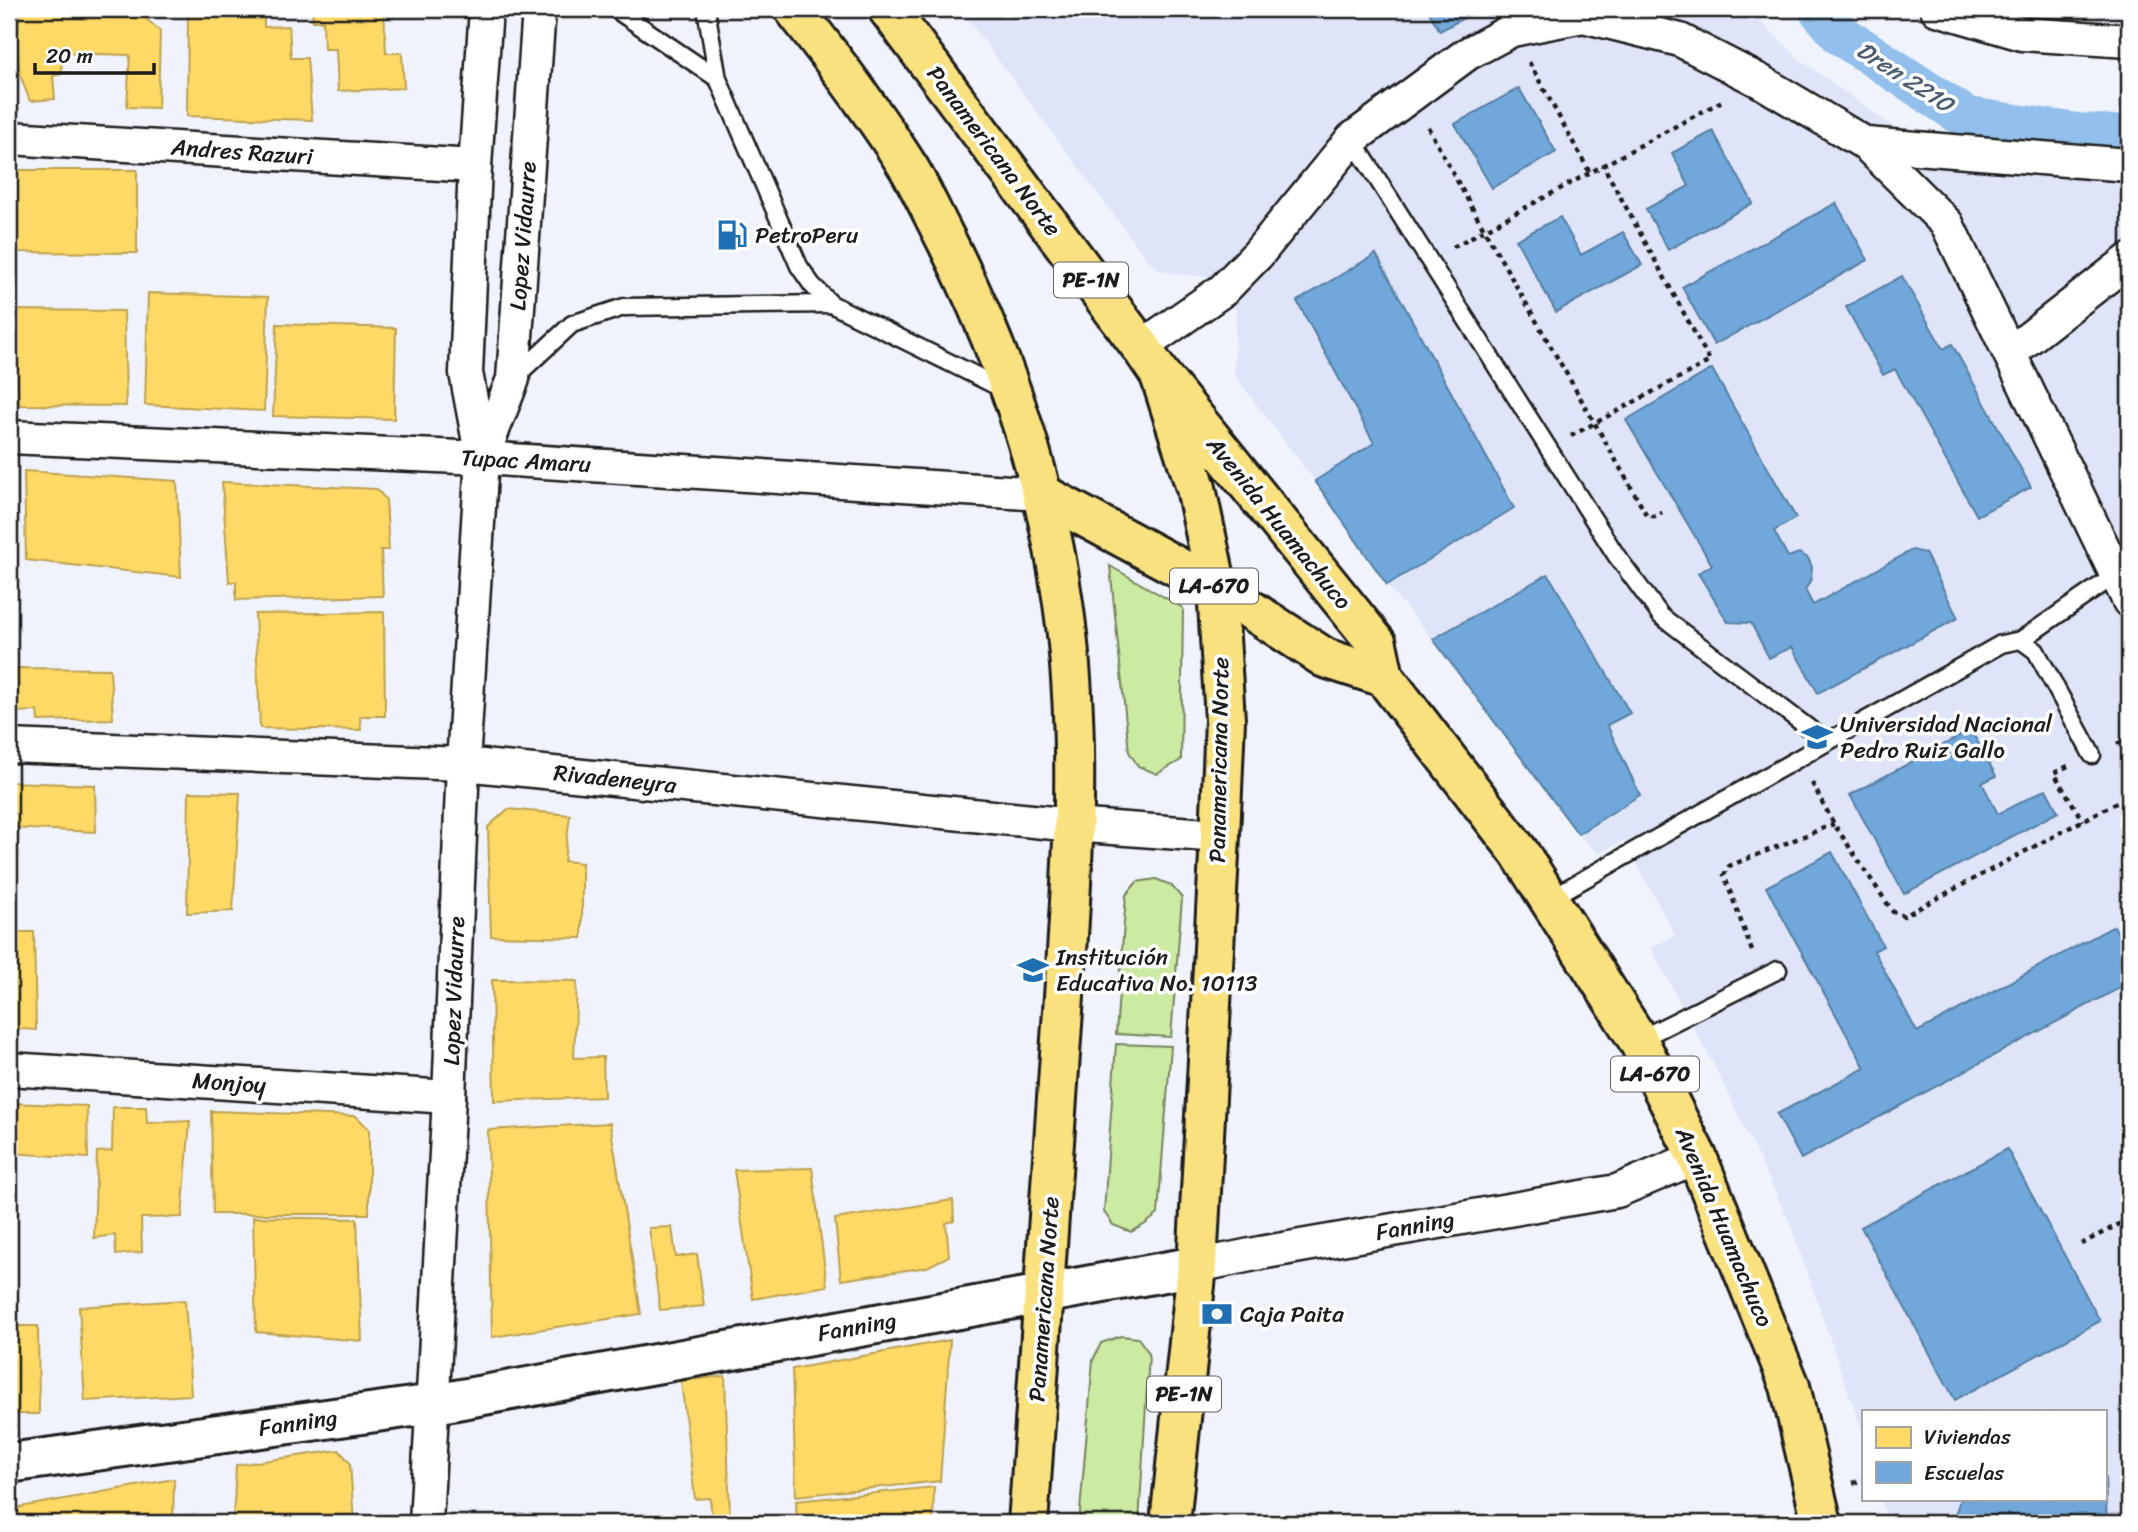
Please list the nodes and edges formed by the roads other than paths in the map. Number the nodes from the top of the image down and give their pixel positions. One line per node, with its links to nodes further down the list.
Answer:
1 (486, 9): 13 (street, Lopez Vidaurre)
2 (539, 9): 19 (street, Lopez Vidaurre)
3 (615, 9): 9 (lane)
4 (706, 9): 9 (lane)
5 (794, 9): 20 (main road, Panamericana Norte)
6 (888, 9): 18 (main road, Panamericana Norte / PE-1N)
7 (1937, 9): 8 (street)
8 (2129, 41)
9 (718, 79): 16 (lane)
10 (9, 138): 13 (street, Andres Razuri)
11 (1352, 139): 12 (street); 18 (street); 28 (lane)
12 (1866, 144): 14 (street); 17 (street)
13 (475, 166): 22 (street, Lopez Vidaurre)
14 (2129, 166)
15 (2129, 260): 17 (street)
16 (831, 304): 19 (lane); 20 (lane)
17 (2010, 353): 25 (street)
18 (1150, 361): 24 (main road, Panamericana Norte / PE-1N); 27 (main road, Avenida Huamachuco / LA-670)
19 (513, 379): 22 (street, Lopez Vidaurre)
20 (1013, 393): 23 (main road, Panamericana Norte)
21 (9, 437): 22 (street, Tupac Amaru)
22 (482, 458): 23 (street, Tupac Amaru); 31 (street, Lopez Vidaurre)
23 (1042, 494): 24 (main road, LA-670); 32 (main road, Panamericana Norte)
24 (1217, 587): 27 (main road, LA-670); 33 (main road, Panamericana Norte / PE-1N)
25 (2123, 588): 26 (lane)
26 (2021, 640): 28 (lane); 30 (lane)
27 (1384, 677): 34 (main road, Avenida Huamachuco / LA-670)
28 (1827, 742): 34 (lane)
29 (9, 746): 31 (street, Rivadeneyra)
30 (2092, 755)
31 (463, 764): 32 (street, Rivadeneyra); 38 (street, Lopez Vidaurre)
32 (1073, 825): 33 (street, Rivadeneyra); 41 (main road, Panamericana Norte)
33 (1220, 836): 40 (main road, Panamericana Norte / PE-1N)
34 (1549, 899): 36 (main road, Avenida Huamachuco / LA-670)
35 (1778, 970): 36 (lane)
36 (1638, 1040): 39 (main road, Avenida Huamachuco / LA-670)
37 (9, 1069): 38 (street, Monjoy)
38 (449, 1097): 42 (street, Lopez Vidaurre)
39 (1697, 1157): 40 (street, Fanning); 47 (main road, Avenida Huamachuco / LA-670)
40 (1197, 1266): 41 (street, Fanning); 46 (main road, Panamericana Norte / PE-1N)
41 (1044, 1292): 42 (street, Fanning); 45 (main road, Panamericana Norte)
42 (434, 1404): 43 (street, Fanning); 44 (street, Lopez Vidaurre)
43 (9, 1463)
44 (426, 1523)
45 (1028, 1523)
46 (1171, 1523)
47 (1822, 1523)

